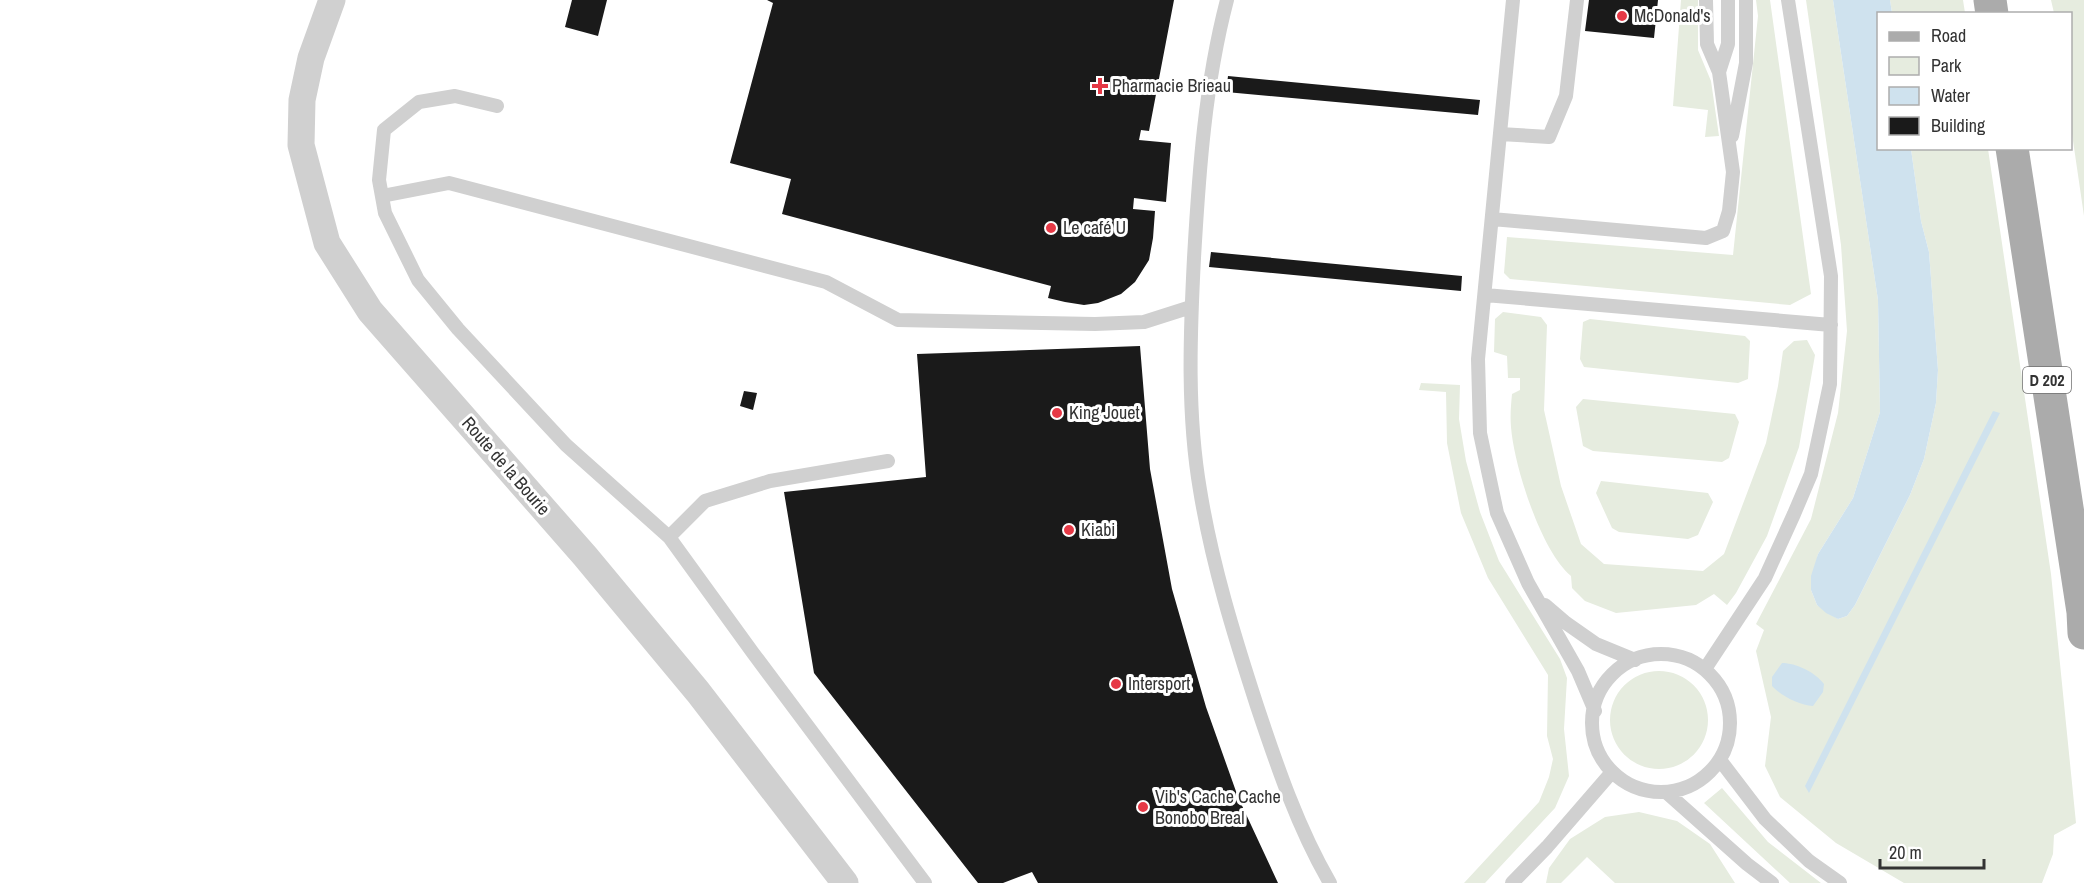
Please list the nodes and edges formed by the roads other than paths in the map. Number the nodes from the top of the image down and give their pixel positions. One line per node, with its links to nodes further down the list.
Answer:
1 (332, 0): 30 (street, Route de la Bourie)
2 (1227, 0): 17 (lane)
3 (1512, 0): 11 (lane)
4 (1577, 0): 11 (lane)
5 (1706, 0): 9 (lane)
6 (1728, 0): 9 (lane)
7 (1746, 0): 12 (lane)
8 (1788, 0): 18 (lane)
9 (1719, 72): 12 (lane)
10 (497, 106): 14 (lane)
11 (1500, 134): 15 (lane)
12 (1730, 150): 15 (lane)
13 (2012, 150): 22 (main road, D 202)
14 (382, 196): 17 (lane); 20 (lane)
15 (1492, 219): 16 (lane)
16 (1485, 295): 18 (lane); 21 (lane)
17 (1191, 307): 32 (lane)
18 (1831, 325): 24 (lane)
19 (888, 461): 20 (lane)
20 (669, 537): 31 (lane)
21 (1536, 597): 23 (lane); 25 (lane)
22 (2084, 621)
23 (1635, 660): 24 (lane); 25 (lane)
24 (1705, 669): 26 (lane)
25 (1594, 711): 27 (lane)
26 (1720, 760): 28 (lane); 36 (lane)
27 (1612, 772): 28 (lane); 33 (lane)
28 (1665, 792): 29 (lane)
29 (1747, 864): 34 (lane); 35 (lane)
30 (845, 883)
31 (925, 883)
32 (1330, 883)
33 (1512, 883)
34 (1759, 883)
35 (1772, 883)
36 (1840, 883)

